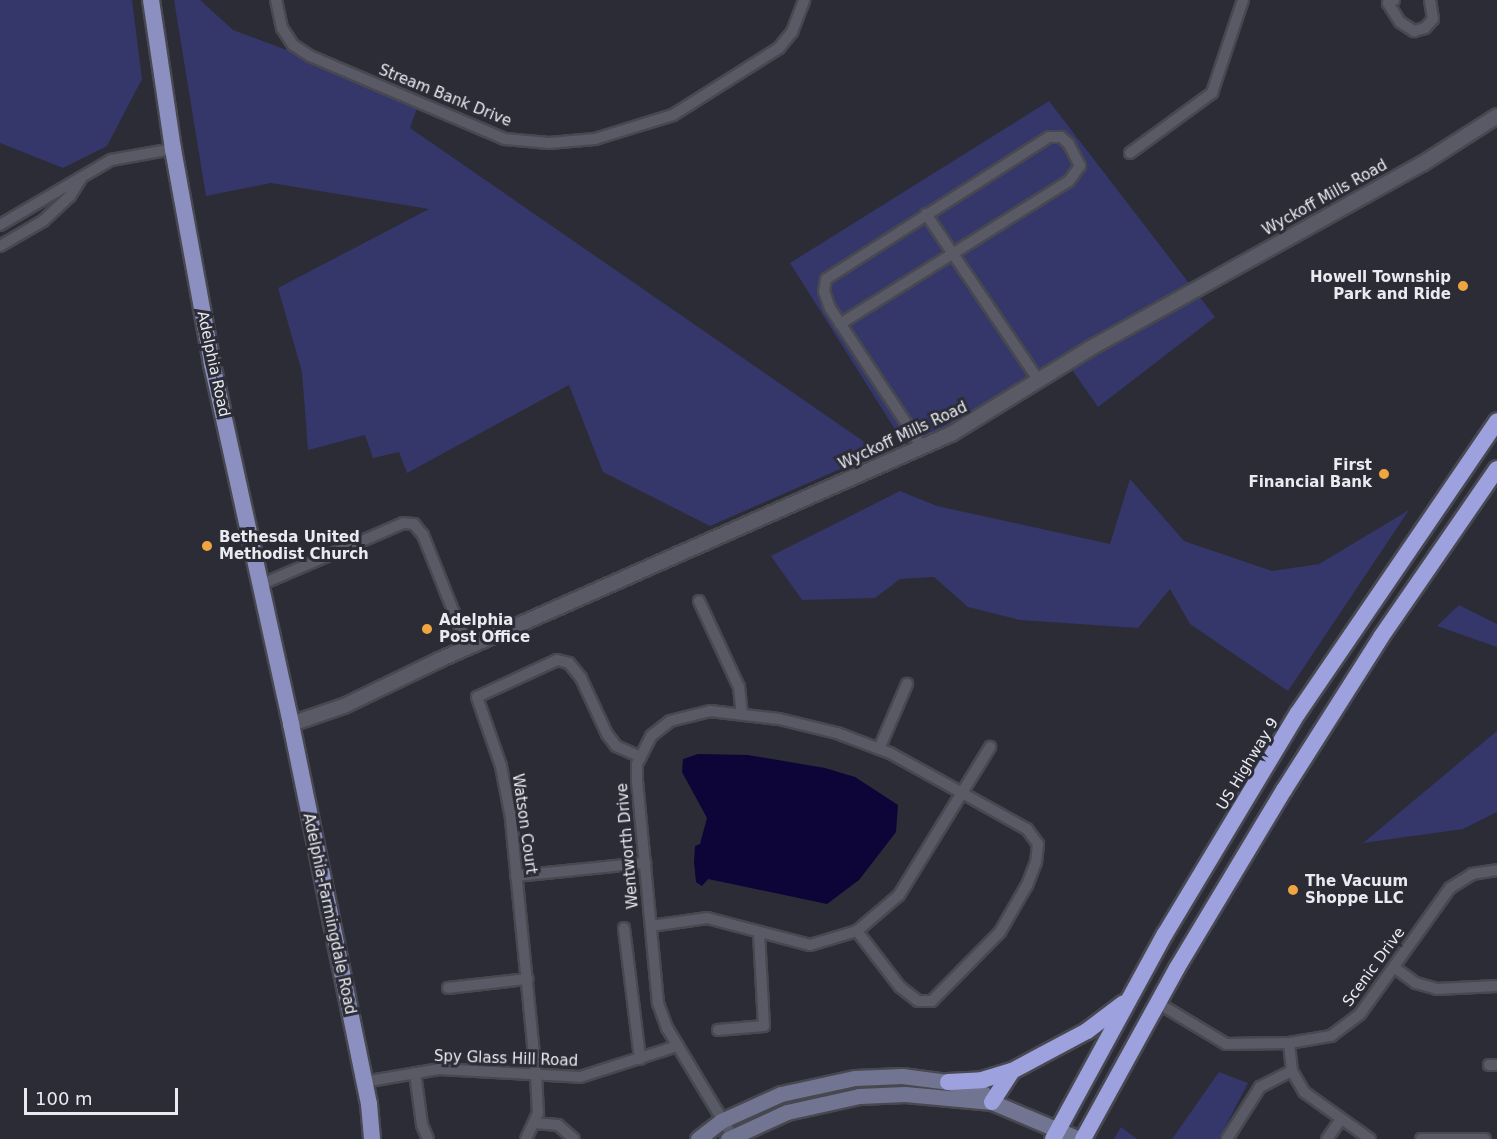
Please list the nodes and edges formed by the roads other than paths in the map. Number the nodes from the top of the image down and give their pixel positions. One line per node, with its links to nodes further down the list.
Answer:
1 (151, 0): 8 (main road, Adelphia Road)
2 (276, 0): 3 (street, Stream Bank Drive)
3 (804, 0)
4 (1243, 0): 9 (street)
5 (1430, 0): 6 (street)
6 (1387, 1)
7 (1497, 116): 16 (street, Wyckoff Mills Road)
8 (173, 149): 10 (street); 20 (main road, Adelphia Road)
9 (1130, 153)
10 (82, 177): 12 (street); 13 (street)
11 (926, 214): 14 (street); 14 (street); 15 (street)
12 (0, 225)
13 (0, 246)
14 (951, 255): 15 (street); 16 (street)
15 (840, 324): 18 (street)
16 (1039, 381): 18 (street, Wyckoff Mills Road)
17 (1497, 421): 41 (highway, US Highway 9)
18 (922, 447): 22 (street, Wyckoff Mills Road)
19 (1497, 469): 42 (highway)
20 (260, 585): 22 (street); 25 (main road, Adelphia Road)
21 (699, 601): 24 (street)
22 (468, 648): 25 (street, Wyckoff Mills Road)
23 (907, 684): 27 (street)
24 (742, 714): 27 (street, Wentworth Drive); 28 (street, Wentworth Drive)
25 (291, 724): 51 (main road, Adelphia-Farmingdale Road)
26 (990, 747): 29 (street)
27 (879, 748): 29 (street, Wentworth Drive)
28 (641, 757): 30 (street, Wentworth Drive); 32 (street, Watson Court)
29 (964, 794): 35 (street, Wentworth Drive); 35 (street)
30 (645, 863): 32 (street); 33 (street, Wentworth Drive)
31 (1497, 870): 37 (street, Scenic Drive)
32 (516, 876): 38 (street, Watson Court)
33 (651, 926): 36 (street, Wentworth Drive); 45 (street, Wentworth Drive)
34 (624, 928): 46 (street)
35 (857, 930): 36 (street, Wentworth Drive)
36 (759, 933): 43 (street)
37 (1395, 968): 39 (street); 44 (street, Scenic Drive)
38 (527, 980): 40 (street); 50 (street, Watson Court)
39 (1497, 986)
40 (448, 988)
41 (1128, 1000): 47 (highway); 57 (highway, US Highway 9)
42 (1158, 1003): 44 (street, Scenic Drive); 64 (highway)
43 (718, 1030)
44 (1289, 1043): 48 (street)
45 (678, 1046): 46 (street, Spy Glass Hill Road); 55 (street, Wentworth Drive)
46 (640, 1059): 50 (street, Spy Glass Hill Road)
47 (1012, 1071): 52 (highway); 53 (highway)
48 (1292, 1071): 54 (street); 65 (street)
49 (415, 1073): 50 (street, Spy Glass Hill Road); 51 (street, Spy Glass Hill Road); 60 (street)
50 (536, 1075): 56 (street, Watson Court)
51 (364, 1082): 59 (main road, Adelphia-Farmingdale Road)
52 (948, 1082): 53 (main road); 55 (main road)
53 (992, 1102): 57 (main road); 58 (main road)
54 (1341, 1119): 66 (street); 67 (street)
55 (721, 1120): 58 (street, Wentworth Drive); 63 (main road)
56 (535, 1123): 61 (street); 62 (street)
57 (1055, 1135): 64 (main road)
58 (731, 1138)
59 (372, 1139)
60 (428, 1139)
61 (526, 1139)
62 (574, 1139)
63 (698, 1139)
64 (1081, 1139)
65 (1227, 1139)
66 (1328, 1139)
67 (1370, 1139)
68 (1421, 1139): 69 (street)
69 (1485, 1139)

